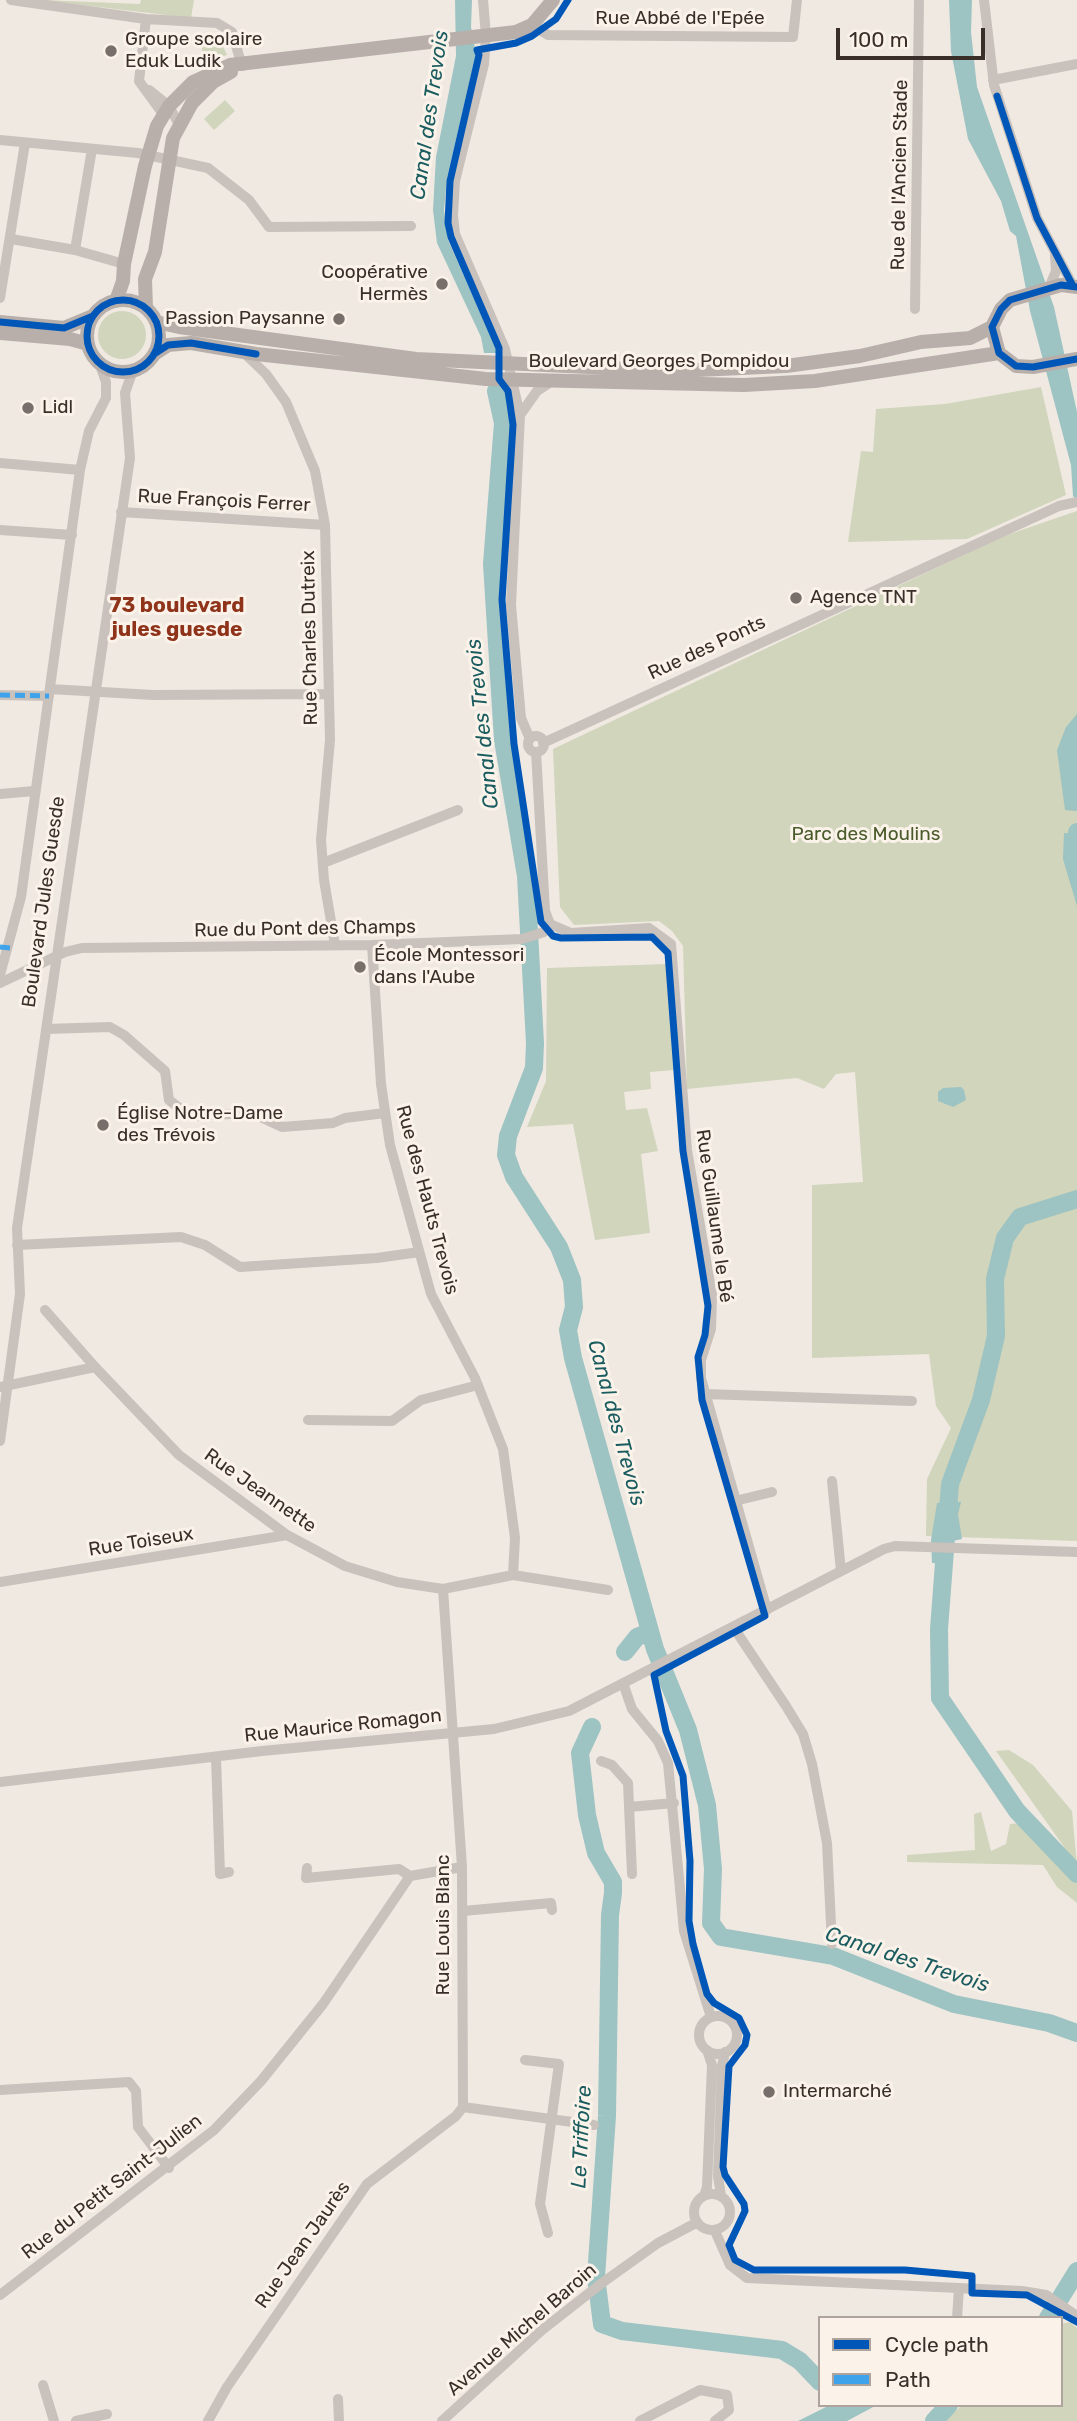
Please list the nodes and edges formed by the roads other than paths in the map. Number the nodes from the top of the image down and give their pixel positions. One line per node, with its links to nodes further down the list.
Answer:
1 (11, 0): 7 (street)
2 (483, 0): 9 (street)
3 (553, 0): 8 (main road)
4 (797, 0): 8 (street, Rue Abbé de l'Epée)
5 (919, 0): 30 (street, Rue de l'Ancien Stade)
6 (984, 0): 12 (street)
7 (146, 19): 11 (street); 13 (street)
8 (532, 25): 9 (main road)
9 (480, 38): 11 (main road); 43 (street)
10 (1077, 64): 12 (street)
11 (242, 66): 13 (main road); 14 (main road)
12 (993, 80): 23 (street)
13 (166, 110): 14 (street); 18 (main road)
14 (178, 123): 19 (main road)
15 (0, 140): 16 (street)
16 (25, 143): 17 (street); 21 (street)
17 (92, 149): 18 (street); 22 (street)
18 (148, 155): 19 (street); 24 (main road)
19 (169, 159): 20 (street); 29 (main road)
20 (411, 226)
21 (11, 239): 22 (street); 27 (street)
22 (75, 250): 24 (street)
23 (1055, 253): 25 (street); 26 (street)
24 (124, 264): 28 (main road)
25 (1075, 287): 26 (main road)
26 (1049, 288): 34 (main road)
27 (0, 298)
28 (116, 301): 29 (main road); 31 (main road)
29 (146, 308): 32 (main road)
30 (915, 309)
31 (93, 316): 33 (main road); 36 (main road)
32 (156, 321): 39 (main road); 43 (main road, Boulevard Georges Pompidou)
33 (0, 322)
34 (992, 327): 38 (main road); 43 (main road, Boulevard Georges Pompidou)
35 (0, 333): 36 (main road)
36 (88, 344): 40 (main road)
37 (243, 352): 39 (main road, Boulevard Georges Pompidou); 43 (main road, Boulevard Georges Pompidou); 50 (street, Rue Charles Dutreix)
38 (999, 353): 41 (main road); 44 (main road, Boulevard Georges Pompidou)
39 (154, 354): 42 (main road, Boulevard Georges Pompidou)
40 (99, 362): 42 (main road); 47 (street, Boulevard Jules Guesde)
41 (1074, 363)
42 (133, 370): 49 (street, Boulevard Jules Guesde)
43 (510, 373): 44 (main road, Boulevard Georges Pompidou); 45 (street)
44 (552, 381): 45 (street)
45 (520, 415): 57 (street)
46 (0, 463): 47 (street)
47 (80, 470): 52 (street, Boulevard Jules Guesde)
48 (1072, 503): 58 (street, Rue des Ponts)
49 (121, 512): 50 (street, Rue François Ferrer); 54 (street, Boulevard Jules Guesde)
50 (325, 525): 55 (street, Rue Charles Dutreix)
51 (0, 530): 52 (street)
52 (72, 535): 53 (street, Boulevard Jules Guesde)
53 (49, 693): 54 (street); 56 (street); 60 (street, Boulevard Jules Guesde)
54 (95, 693): 55 (street); 67 (street, Boulevard Jules Guesde)
55 (327, 694): 63 (street, Rue Charles Dutreix)
56 (0, 695)
57 (530, 739): 58 (street); 59 (street)
58 (543, 743): 59 (street)
59 (536, 752): 64 (street)
60 (34, 791): 61 (street); 68 (street, Boulevard Jules Guesde)
61 (0, 794)
62 (458, 810): 63 (street)
63 (323, 863): 65 (street, Rue Charles Dutreix)
64 (547, 928): 66 (street, Rue du Pont des Champs); 78 (street, Rue Guillaume le Bé)
65 (335, 946): 66 (street, Rue du Pont des Champs); 67 (street, Rue du Pont des Champs)
66 (372, 946): 71 (street, Rue des Hauts Trevois)
67 (57, 956): 69 (street, Rue du Pont des Champs); 70 (street, Boulevard Jules Guesde)
68 (0, 975)
69 (0, 983)
70 (46, 1029): 71 (street); 72 (street, Boulevard Jules Guesde)
71 (384, 1114): 73 (street, Rue des Hauts Trevois)
72 (17, 1245): 73 (street); 77 (street, Boulevard Jules Guesde)
73 (419, 1252): 76 (street, Rue des Hauts Trevois)
74 (45, 1310): 75 (street, Rue Jeannette)
75 (94, 1367): 77 (street); 85 (street, Rue Jeannette)
76 (478, 1385): 80 (street); 88 (street, Rue des Hauts Trevois)
77 (4, 1386): 81 (street, Boulevard Jules Guesde)
78 (705, 1394): 79 (street); 84 (street, Rue Guillaume le Bé)
79 (912, 1401)
80 (308, 1420)
81 (0, 1441)
82 (832, 1481): 87 (street)
83 (772, 1492): 84 (street)
84 (735, 1501): 92 (street, Rue Guillaume le Bé)
85 (287, 1535): 89 (street, Rue Toiseux); 90 (street, Rue Jeannette)
86 (1077, 1552): 87 (street, Rue Maurice Romagon)
87 (841, 1571): 92 (street, Rue Maurice Romagon)
88 (513, 1576): 90 (street, Rue Jeannette); 91 (street, Rue Jeannette)
89 (0, 1582)
90 (443, 1589): 95 (street, Rue Louis Blanc)
91 (608, 1591)
92 (767, 1610): 93 (street, Rue Maurice Romagon)
93 (734, 1628): 94 (street, Rue Maurice Romagon); 108 (street)
94 (623, 1683): 95 (street, Rue Maurice Romagon); 99 (street)
95 (454, 1732): 96 (street, Rue Maurice Romagon); 101 (street, Rue Louis Blanc)
96 (216, 1757): 98 (street, Rue Maurice Romagon); 103 (street)
97 (601, 1761): 100 (street)
98 (0, 1782)
99 (674, 1803): 100 (street); 109 (street)
100 (629, 1807): 104 (street)
101 (462, 1867): 105 (street); 107 (street, Rue Louis Blanc)
102 (307, 1868): 105 (street)
103 (229, 1872)
104 (632, 1874)
105 (410, 1875): 117 (street, Rue du Petit Saint-Julien)
106 (552, 1910): 107 (street)
107 (463, 1912): 114 (street, Rue Louis Blanc)
108 (832, 1944)
109 (711, 2017): 110 (street); 111 (street)
110 (706, 2050): 111 (street); 118 (street)
111 (725, 2052): 119 (street)
112 (525, 2060): 115 (street)
113 (0, 2090): 117 (street)
114 (459, 2111): 115 (street); 132 (street, Rue Jean Jaurès)
115 (554, 2118): 116 (street); 122 (street)
116 (594, 2125)
117 (169, 2168): 124 (street, Rue du Petit Saint-Julien)
118 (704, 2196): 119 (street); 120 (street)
119 (721, 2196): 121 (street)
120 (696, 2223): 121 (street); 134 (street, Avenue Michel Baroin)
121 (715, 2231): 123 (street)
122 (548, 2233)
123 (958, 2288): 125 (street); 126 (street)
124 (0, 2295)
125 (1074, 2314)
126 (957, 2316)
127 (43, 2385): 130 (street)
128 (338, 2399): 133 (street)
129 (107, 2414): 131 (street)
130 (54, 2421)
131 (75, 2421)
132 (208, 2421)
133 (339, 2421)
134 (442, 2421)
135 (640, 2421): 136 (street)
136 (715, 2421)

